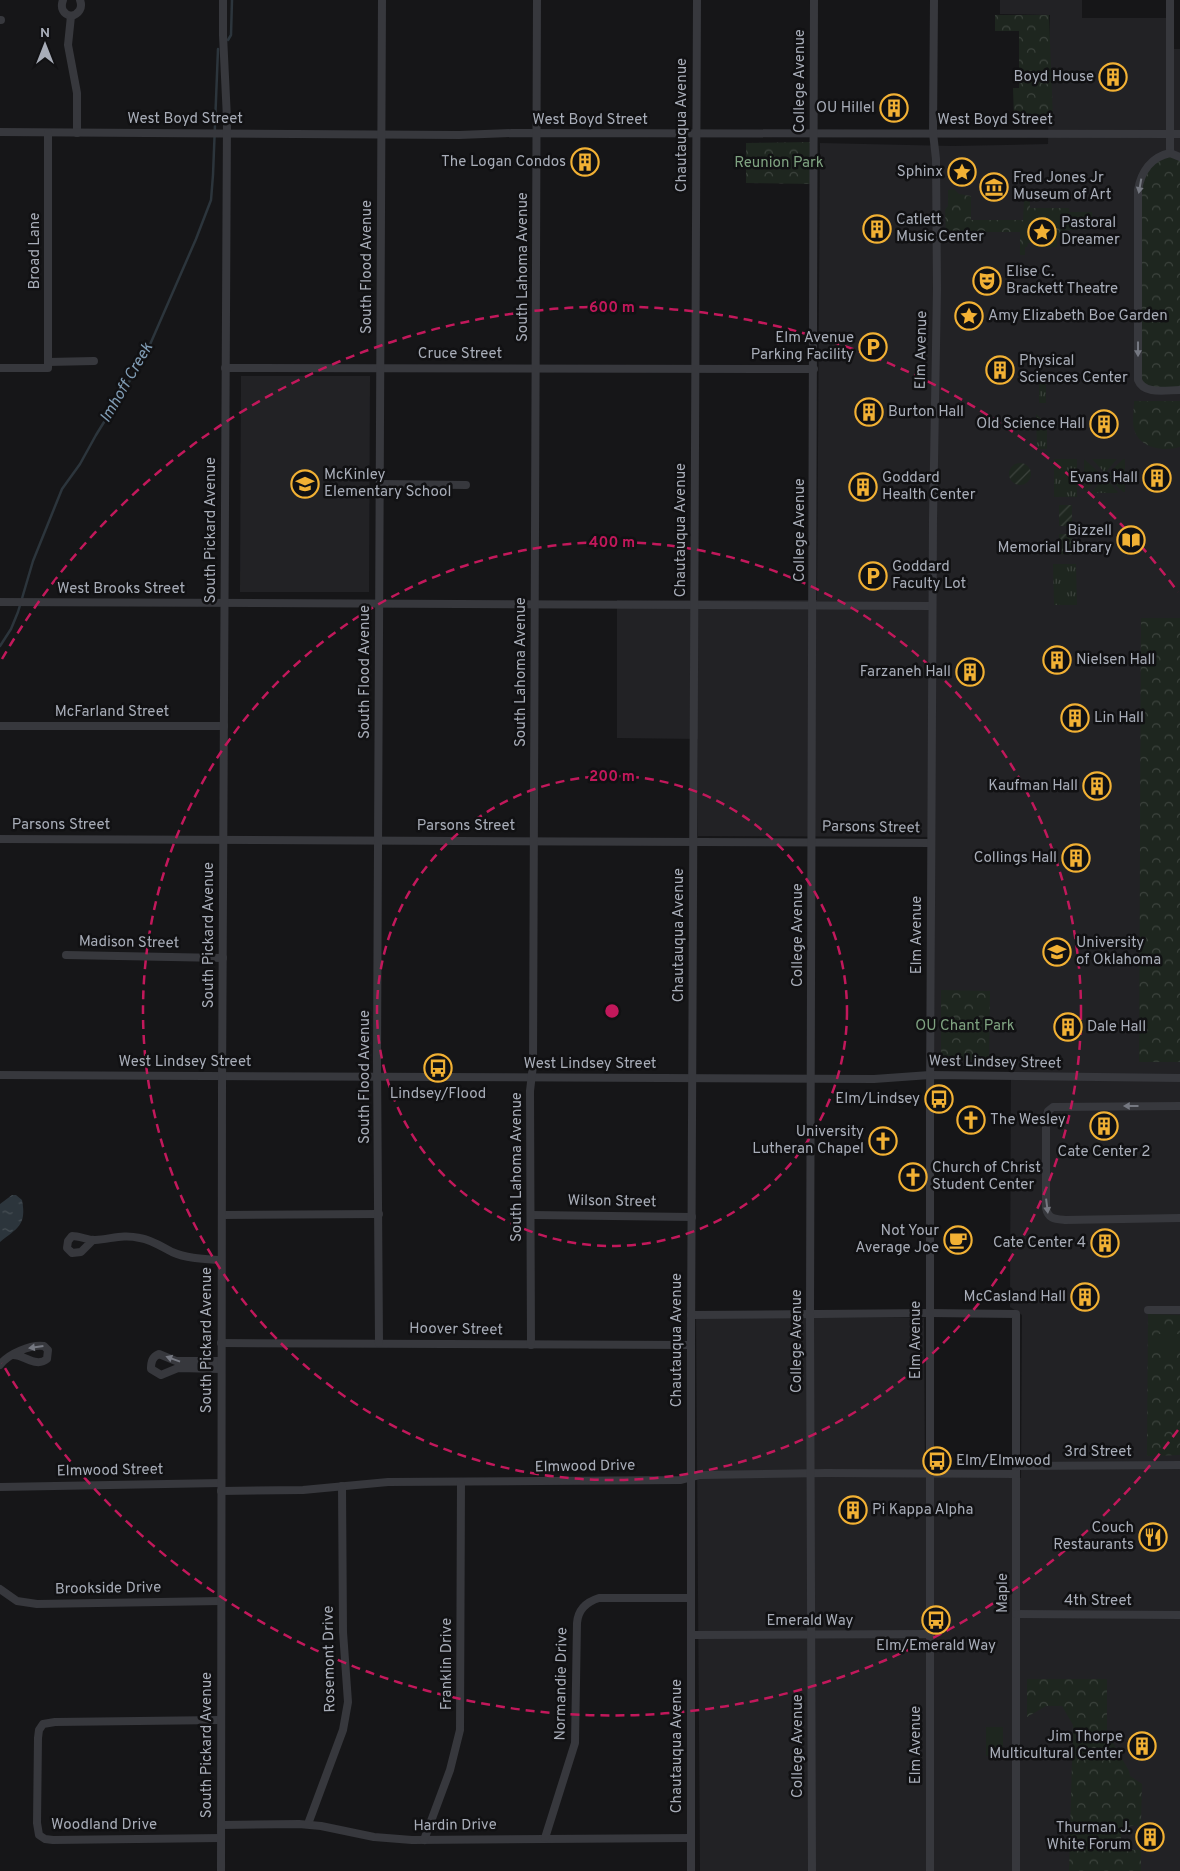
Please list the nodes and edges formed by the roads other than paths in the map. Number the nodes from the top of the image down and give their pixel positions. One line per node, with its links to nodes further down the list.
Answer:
1 (63, 0): 10 (street)
2 (80, 0): 10 (street)
3 (223, 0): 14 (street, South Pickard Avenue)
4 (382, 0): 17 (street, South Flood Avenue)
5 (537, 0): 15 (street, South Lahoma Avenue)
6 (697, 0): 18 (street, Chautauqua Avenue)
7 (814, 0): 19 (street, College Avenue)
8 (934, 0): 16 (street, Elm Avenue)
9 (1170, 0): 20 (street)
10 (71, 16): 12 (street)
11 (0, 132): 13 (street, West Boyd Street)
12 (77, 132): 13 (street, West Boyd Street); 14 (street, West Boyd Street)
13 (48, 133): 25 (street, Broad Lane)
14 (225, 133): 17 (street, West Boyd Street); 27 (street, South Pickard Avenue)
15 (536, 133): 17 (street, West Boyd Street); 18 (street, West Boyd Street); 29 (street, South Lahoma Avenue)
16 (933, 133): 19 (street, West Boyd Street); 20 (street, West Boyd Street); 41 (street, Elm Avenue)
17 (381, 134): 28 (street, South Flood Avenue)
18 (696, 134): 19 (street, West Boyd Street); 30 (street, Chautauqua Avenue)
19 (814, 134): 31 (street, College Avenue)
20 (1170, 134): 21 (street, West Boyd Street); 22 (street)
21 (1180, 134)
22 (1170, 153): 23 (street); 32 (street, one-way to 32)
23 (1180, 157)
24 (94, 361): 25 (street)
25 (48, 365): 26 (street)
26 (0, 368)
27 (226, 368): 28 (street, Cruce Street); 36 (street, South Pickard Avenue)
28 (380, 368): 29 (street, Cruce Street); 33 (street, South Flood Avenue)
29 (537, 368): 30 (street, Cruce Street); 38 (street, South Lahoma Avenue)
30 (696, 369): 31 (street, Cruce Street); 39 (street, Chautauqua Avenue)
31 (814, 369): 40 (street, College Avenue)
32 (1180, 390)
33 (380, 484): 34 (street); 37 (street, South Flood Avenue)
34 (466, 485)
35 (2, 602): 36 (street, West Brooks Street)
36 (224, 604): 37 (street, West Brooks Street); 43 (street, South Pickard Avenue)
37 (379, 604): 38 (street, West Brooks Street); 46 (street, South Flood Avenue)
38 (535, 604): 39 (street, West Brooks Street); 47 (street, South Lahoma Avenue)
39 (694, 605): 40 (street, West Brooks Street); 48 (street, Chautauqua Avenue)
40 (813, 605): 41 (street, West Brooks Street); 49 (street, College Avenue)
41 (932, 606): 50 (street, Elm Avenue)
42 (0, 726): 43 (street, McFarland Street)
43 (224, 726): 45 (street, South Pickard Avenue)
44 (0, 839): 45 (street, Parsons Street)
45 (223, 839): 46 (street, Parsons Street); 52 (street, South Pickard Avenue)
46 (378, 840): 47 (street, Parsons Street); 56 (street, South Flood Avenue)
47 (534, 840): 48 (street, Parsons Street); 57 (street, South Lahoma Avenue)
48 (693, 841): 49 (street, Parsons Street); 59 (street, Chautauqua Avenue)
49 (812, 841): 50 (street, Parsons Street); 60 (street, College Avenue)
50 (931, 843): 55 (street, Elm Avenue)
51 (66, 956): 52 (street, Madison Street)
52 (223, 958): 54 (street, South Pickard Avenue)
53 (0, 1075): 54 (street, West Lindsey Street)
54 (222, 1076): 56 (street, West Lindsey Street); 63 (street, South Pickard Avenue)
55 (930, 1076): 58 (street, West Lindsey Street); 60 (street, West Lindsey Street); 72 (street, Elm Avenue)
56 (379, 1077): 57 (street, West Lindsey Street); 62 (street, South Flood Avenue)
57 (532, 1077): 59 (street, West Lindsey Street); 64 (street, South Lahoma Avenue)
58 (1180, 1078)
59 (692, 1079): 60 (street, West Lindsey Street); 65 (street, Chautauqua Avenue)
60 (811, 1079): 71 (street, College Avenue)
61 (1180, 1106): 66 (street, one-way to 66)
62 (379, 1214): 63 (street); 75 (street, South Flood Avenue)
63 (222, 1215): 68 (street, South Pickard Avenue)
64 (532, 1215): 65 (street, Wilson Street); 76 (street, South Lahoma Avenue)
65 (692, 1217): 73 (street, Chautauqua Avenue)
66 (1180, 1218)
67 (93, 1240): 68 (street)
68 (221, 1260): 74 (street, South Pickard Avenue)
69 (1148, 1310): 70 (street)
70 (1180, 1310)
71 (810, 1313): 72 (street); 73 (street); 83 (street, College Avenue)
72 (930, 1313): 82 (street, Maple); 84 (street, Elm Avenue)
73 (691, 1315): 77 (street, Chautauqua Avenue)
74 (222, 1343): 75 (street, Hoover Street); 80 (street, South Pickard Avenue)
75 (379, 1343): 76 (street, Hoover Street)
76 (531, 1345): 77 (street, Hoover Street)
77 (691, 1345): 85 (street, Chautauqua Avenue)
78 (13, 1355): 79 (street)
79 (0, 1365)
80 (221, 1365): 80 (street, one-way to 80); 89 (street, South Pickard Avenue)
81 (1180, 1465): 82 (street, 3rd Street)
82 (1016, 1470): 84 (street, Elmwood Drive); 93 (street, Maple)
83 (812, 1473): 84 (street, Elmwood Drive); 85 (street, Elmwood Drive); 96 (street, College Avenue)
84 (929, 1474): 97 (street, Elm Avenue)
85 (691, 1477): 86 (street, Elmwood Drive); 91 (street, Chautauqua Avenue)
86 (461, 1482): 87 (street, Elmwood Drive); 104 (street, Franklin Drive)
87 (342, 1486): 89 (street, Elmwood Drive); 99 (street, Rosemont Drive)
88 (0, 1487): 89 (street, Elmwood Street)
89 (221, 1487): 92 (street, South Pickard Avenue)
90 (0, 1589): 92 (street, Brookside Drive)
91 (691, 1598): 95 (street, Chautauqua Avenue); 102 (street, Normandie Drive)
92 (221, 1601): 98 (street, South Pickard Avenue)
93 (1016, 1614): 94 (street, 4th Street); 109 (street, Maple)
94 (1180, 1615)
95 (691, 1634): 96 (street, Emerald Way); 103 (street, Chautauqua Avenue)
96 (811, 1634): 97 (street, Emerald Way); 107 (street, College Avenue)
97 (929, 1634): 108 (street, Elm Avenue)
98 (221, 1720): 100 (street, South Pickard Avenue); 101 (street, Woodland Drive)
99 (308, 1824): 100 (street, Hardin Drive); 104 (street, Hardin Drive)
100 (221, 1825): 101 (street, South Pickard Avenue)
101 (221, 1838): 105 (street, South Pickard Avenue)
102 (545, 1838): 103 (street, Hardin Drive); 104 (street, Hardin Drive)
103 (691, 1838): 106 (street, Chautauqua Avenue)
104 (424, 1840)
105 (221, 1871)
106 (691, 1871)
107 (812, 1871)
108 (930, 1871)
109 (1016, 1871)

